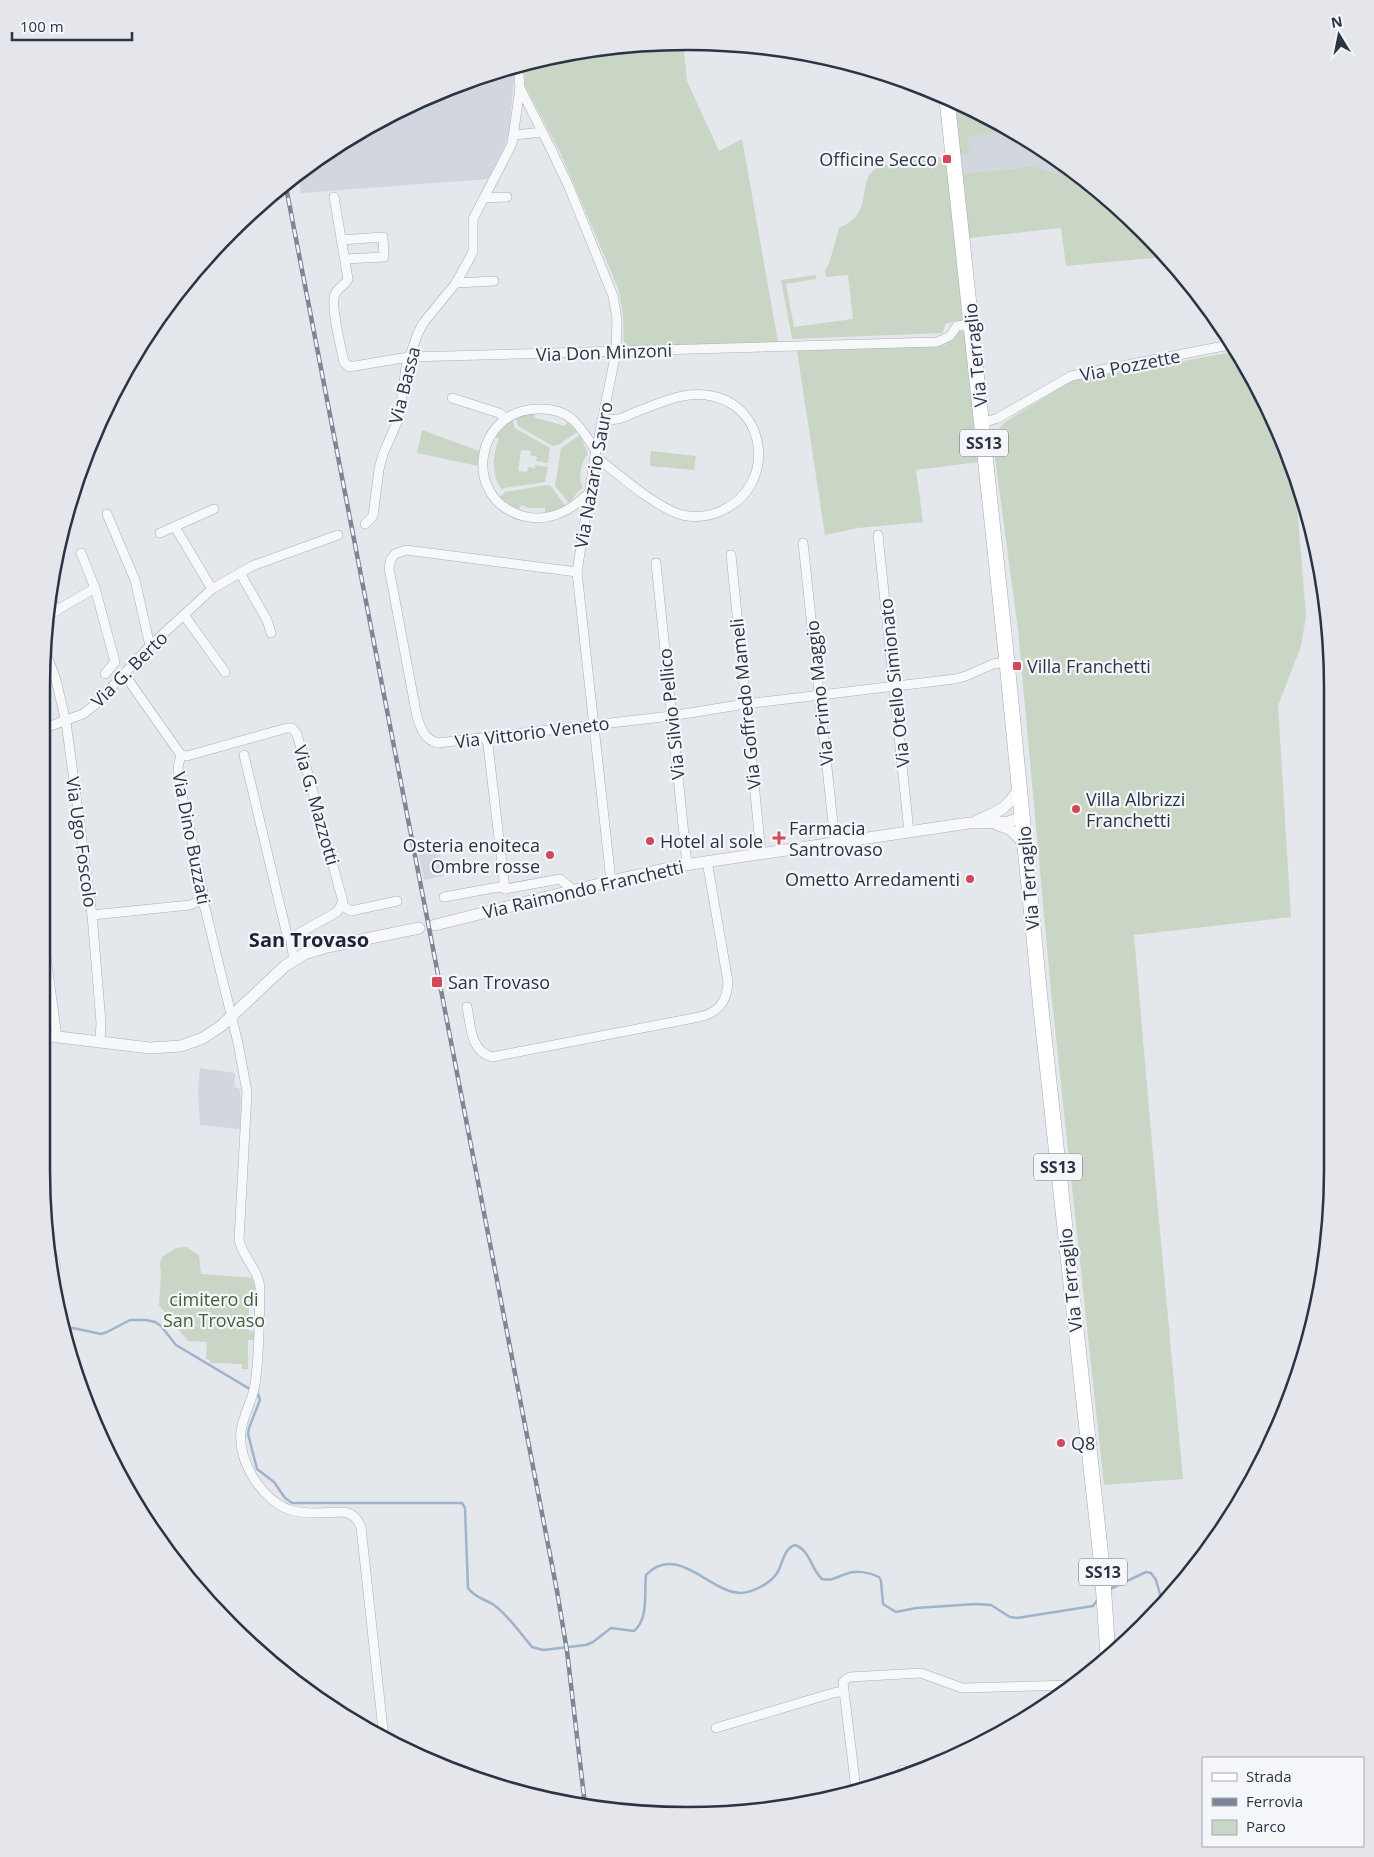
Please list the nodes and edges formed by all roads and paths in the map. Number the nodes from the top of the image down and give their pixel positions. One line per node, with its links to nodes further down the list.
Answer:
1 (519, 73): 2 (street, Via Bassa)
2 (520, 88): 4 (street, Via Nazario Sauro); 5 (street, Via Bassa)
3 (948, 106): 13 (main road, Via Terraglio / SS13)
4 (542, 132): 5 (street); 15 (street, Via Nazario Sauro)
5 (515, 135): 8 (street, Via Bassa)
6 (507, 196): 8 (street)
7 (334, 197): 9 (street, Via Don Minzoni)
8 (484, 198): 12 (street, Via Bassa)
9 (341, 240): 10 (street, Via Don Minzoni); 10 (street)
10 (345, 259): 16 (street, Via Don Minzoni)
11 (494, 281): 12 (street)
12 (456, 283): 16 (street, Via Bassa)
13 (971, 324): 15 (street, Via Don Minzoni); 20 (main road, Via Terraglio / SS13)
14 (1225, 346): 20 (street, Via Pozzette)
15 (616, 352): 16 (street, Via Don Minzoni); 19 (street, Via Nazario Sauro)
16 (409, 357): 25 (street, Via Bassa)
17 (452, 398): 18 (street)
18 (506, 418): 21 (street); 22 (street)
19 (603, 419): 21 (street, Via Nazario Sauro); 21 (street)
20 (982, 423): 44 (main road, Via Terraglio / SS13)
21 (595, 454): 22 (street, Via Nazario Sauro)
22 (588, 494): 34 (street, Via Nazario Sauro)
23 (214, 510): 26 (street)
24 (107, 514): 43 (street)
25 (366, 524)
26 (174, 527): 27 (street); 37 (street)
27 (160, 533)
28 (878, 535): 49 (street, Via Otello Simionato)
29 (338, 536): 35 (street, Via G. Berto)
30 (803, 543): 50 (street, Via Primo Maggio)
31 (82, 553): 36 (street)
32 (731, 555): 51 (street, Via Goffredo Mameli)
33 (656, 564): 52 (street, Via Silvio Pellico)
34 (577, 572): 54 (street, Via Nazario Sauro); 56 (street, Via Vittorio Veneto)
35 (240, 573): 37 (street, Via G. Berto); 42 (street)
36 (95, 588): 39 (street); 47 (street)
37 (212, 589): 41 (street, Via G. Berto)
38 (55, 607): 39 (street)
39 (57, 611): 40 (street)
40 (54, 612)
41 (184, 615): 43 (street, Via G. Berto); 46 (street, Via G. Berto)
42 (271, 633)
43 (150, 646): 48 (street, Via G. Berto)
44 (1008, 662): 49 (street, Via Vittorio Veneto); 59 (main road, Via Terraglio / SS13)
45 (51, 665): 53 (street, Via Ugo Foscolo)
46 (225, 672)
47 (105, 674)
48 (124, 674): 53 (street, Via G. Berto); 57 (street, Via Dino Buzzati)
49 (895, 687): 50 (street, Via Vittorio Veneto); 62 (street, Via Otello Simionato)
50 (819, 696): 51 (street, Via Vittorio Veneto); 63 (street, Via Primo Maggio)
51 (745, 704): 52 (street, Via Vittorio Veneto); 65 (street, Via Goffredo Mameli)
52 (671, 716): 54 (street, Via Vittorio Veneto); 67 (street, Via Silvio Pellico)
53 (66, 722): 55 (street, Via G. Berto); 75 (street, Via Ugo Foscolo)
54 (593, 725): 56 (street, Via Vittorio Veneto); 68 (street, Via Nazario Sauro)
55 (50, 727)
56 (487, 737): 69 (street)
57 (181, 755): 72 (street, Via Dino Buzzati); 74 (street, Via G. Mazzotti)
58 (244, 755): 78 (street)
59 (1020, 787): 60 (street, Via Raimondo Franchetti); 61 (main road, Via Terraglio / SS13)
60 (995, 818): 61 (street); 62 (street, Via Raimondo Franchetti); 64 (street)
61 (1023, 818): 64 (main road, Via Terraglio / SS13)
62 (909, 832): 63 (street, Via Raimondo Franchetti)
63 (835, 842): 65 (street, Via Raimondo Franchetti)
64 (1025, 844): 86 (main road, Via Terraglio / SS13)
65 (761, 853): 66 (street, Via Raimondo Franchetti)
66 (707, 861): 67 (street, Via Raimondo Franchetti); 81 (street)
67 (687, 864): 68 (street, Via Raimondo Franchetti)
68 (611, 880): 70 (street, Via Raimondo Franchetti)
69 (506, 889): 70 (street); 71 (street)
70 (573, 890): 76 (street, Via Raimondo Franchetti)
71 (444, 897)
72 (201, 900): 75 (street); 82 (street, Via Dino Buzzati)
73 (398, 901): 74 (street)
74 (342, 906): 78 (street)
75 (92, 915): 85 (street, Via Ugo Foscolo)
76 (434, 925)
77 (419, 928): 79 (street)
78 (292, 940): 79 (street)
79 (294, 960): 82 (street)
80 (50, 986): 84 (street)
81 (467, 1007)
82 (231, 1017): 85 (street); 90 (street, Via Dino Buzzati)
83 (50, 1036): 84 (street)
84 (57, 1037): 85 (street)
85 (100, 1042)
86 (1107, 1649)
87 (1061, 1685): 88 (street)
88 (844, 1691): 89 (street); 91 (street)
89 (716, 1728)
90 (383, 1730)
91 (855, 1784)

